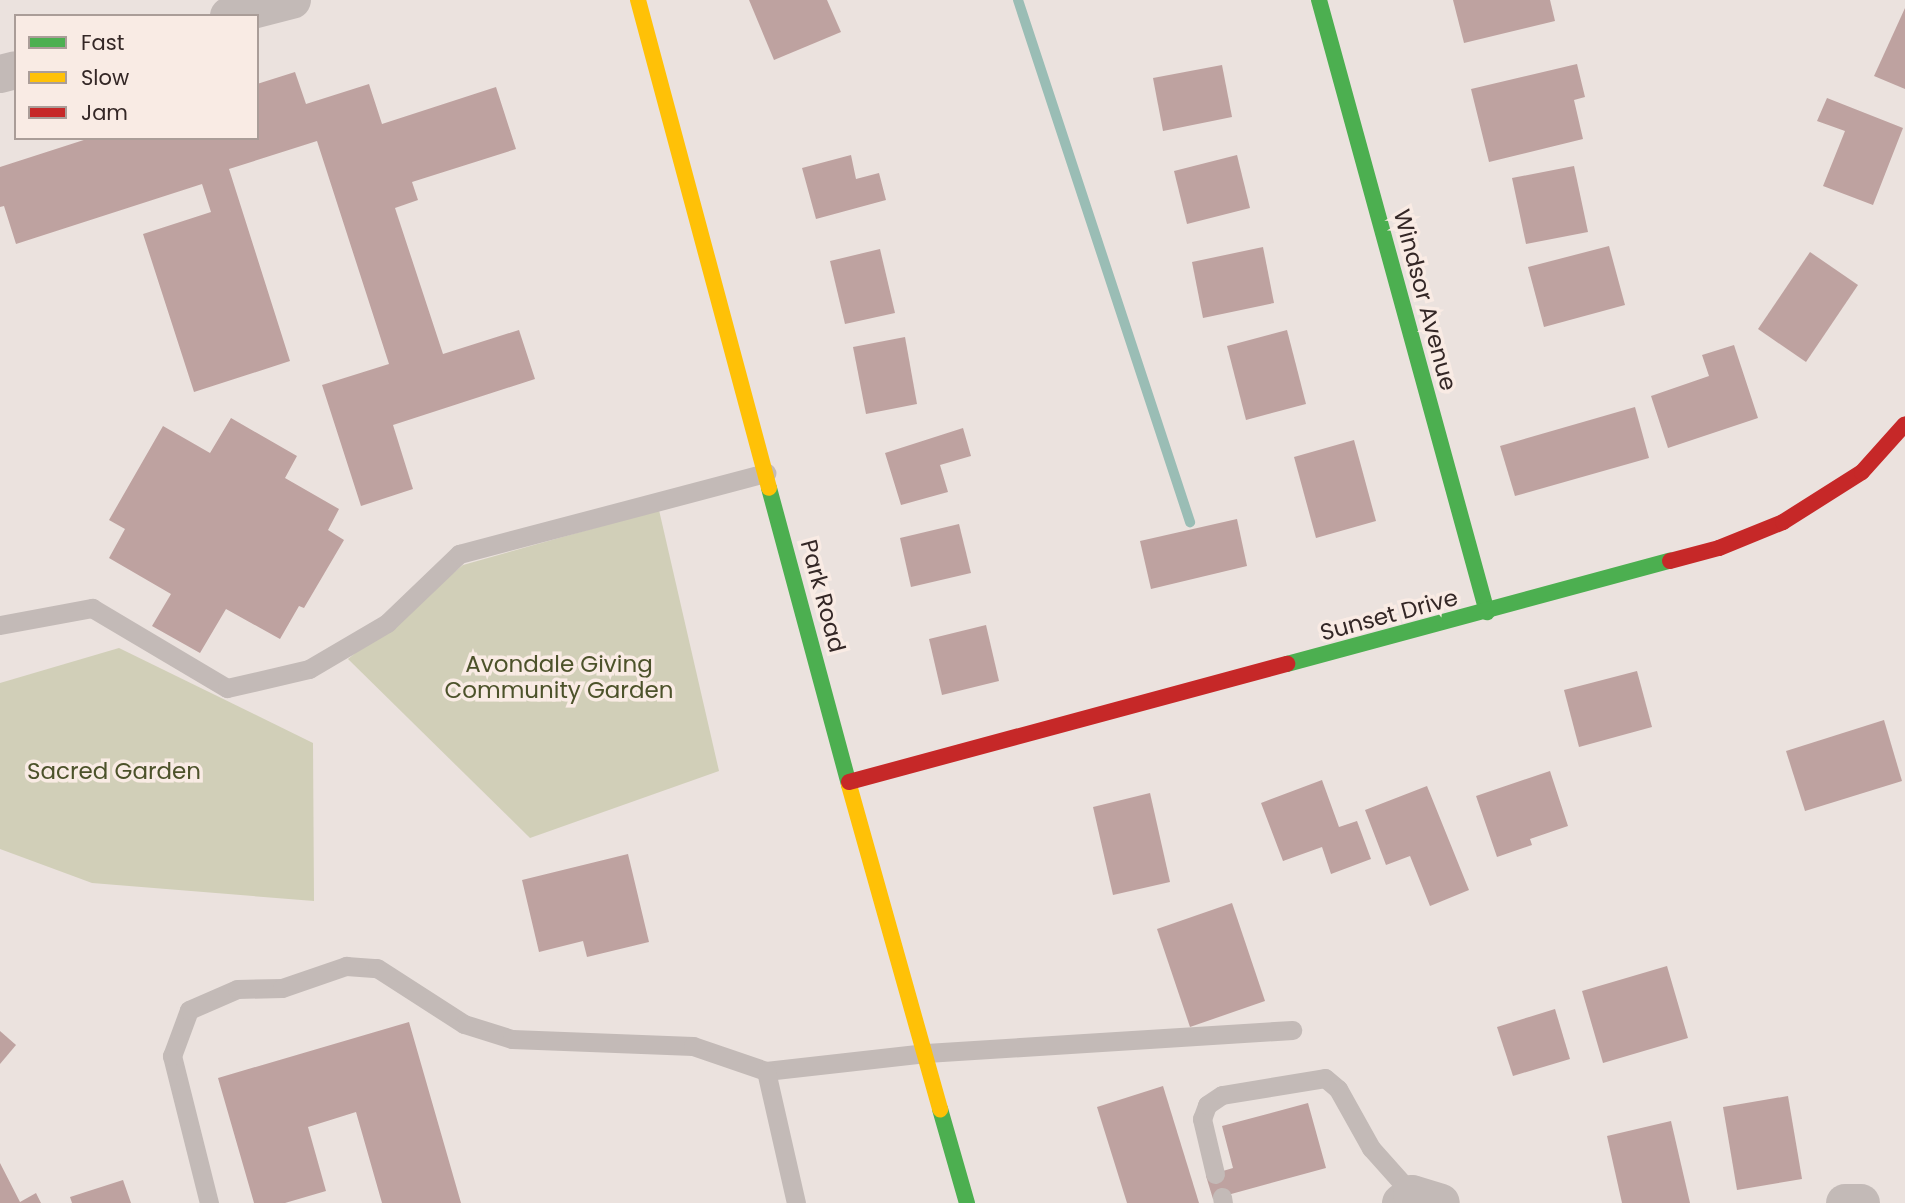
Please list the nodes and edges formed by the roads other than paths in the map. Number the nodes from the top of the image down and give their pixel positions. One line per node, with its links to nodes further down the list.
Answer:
1 (292, 0): 4 (street)
2 (638, 0): 6 (street, Park Road)
3 (1319, 0): 7 (street, Windsor Avenue)
4 (237, 14)
5 (1905, 424): 7 (street, Sunset Drive)
6 (766, 473): 8 (lane); 9 (street, Park Road)
7 (1487, 612): 9 (street, Sunset Drive)
8 (0, 625)
9 (849, 782): 11 (street, Park Road)
10 (1292, 1030): 11 (lane)
11 (926, 1053): 12 (lane); 17 (street, Park Road)
12 (766, 1071): 15 (lane); 16 (lane)
13 (1214, 1174): 14 (lane)
14 (1418, 1200)
15 (209, 1203)
16 (796, 1203)
17 (967, 1203)
18 (1845, 1203): 19 (street)
19 (1861, 1203)

